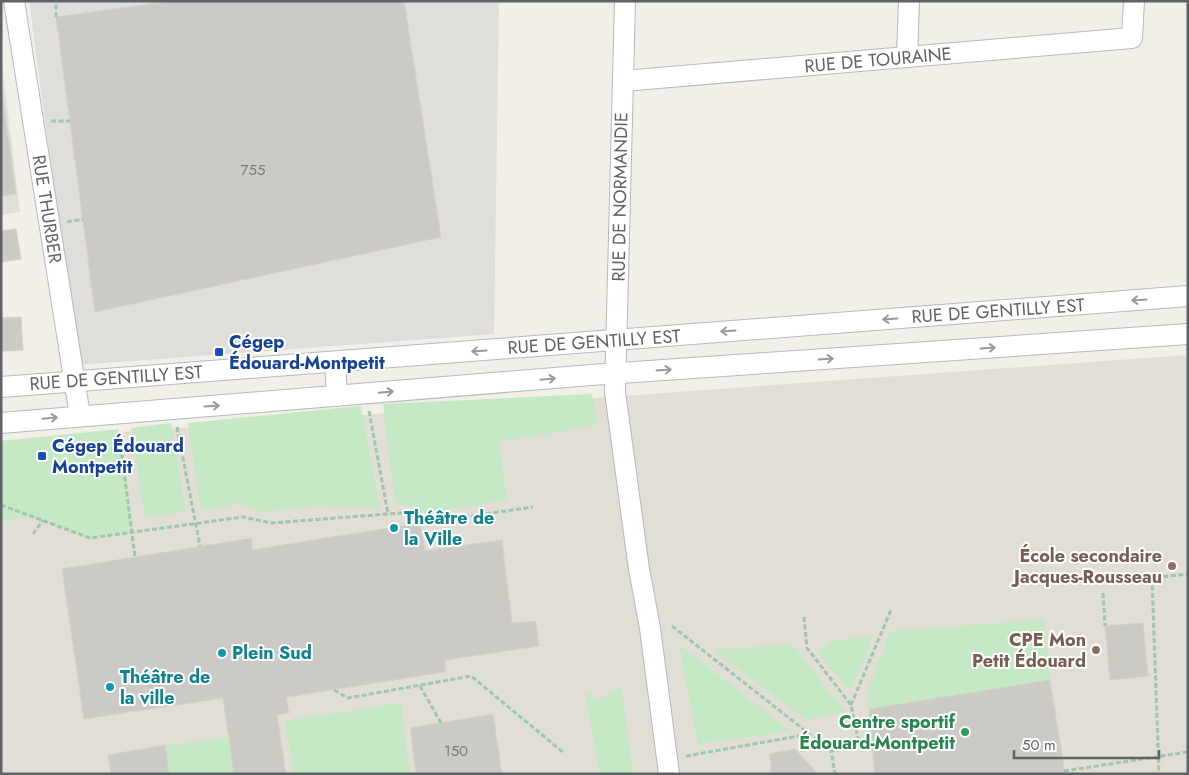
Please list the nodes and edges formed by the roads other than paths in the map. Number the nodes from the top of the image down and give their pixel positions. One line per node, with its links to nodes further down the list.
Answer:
1 (14, 1): 11 (street, RUE THURBER)
2 (625, 1): 6 (street, RUE DE NORMANDIE)
3 (909, 1): 5 (street)
4 (1134, 1): 5 (street, RUE DE TOURAINE)
5 (907, 57): 6 (street, RUE DE TOURAINE)
6 (623, 81): 9 (street, RUE DE NORMANDIE)
7 (1188, 296): 9 (street, RUE DE GENTILLY EST, one-way to 9)
8 (1188, 334): 12 (street, RUE DE GENTILLY EST, one-way to 8)
9 (616, 340): 10 (street, RUE DE GENTILLY EST, one-way to 10); 12 (street, RUE DE NORMANDIE)
10 (335, 362): 11 (street, RUE DE GENTILLY EST); 14 (street)
11 (74, 382): 13 (street, RUE DE GENTILLY EST); 15 (street, RUE THURBER)
12 (615, 383): 14 (street, RUE DE GENTILLY EST, one-way to 12); 17 (street, RUE DE NORMANDIE)
13 (1, 387)
14 (337, 396): 15 (street, RUE DE GENTILLY EST, one-way to 14)
15 (80, 416): 16 (street, RUE DE GENTILLY EST, one-way to 15)
16 (1, 423)
17 (668, 766)

